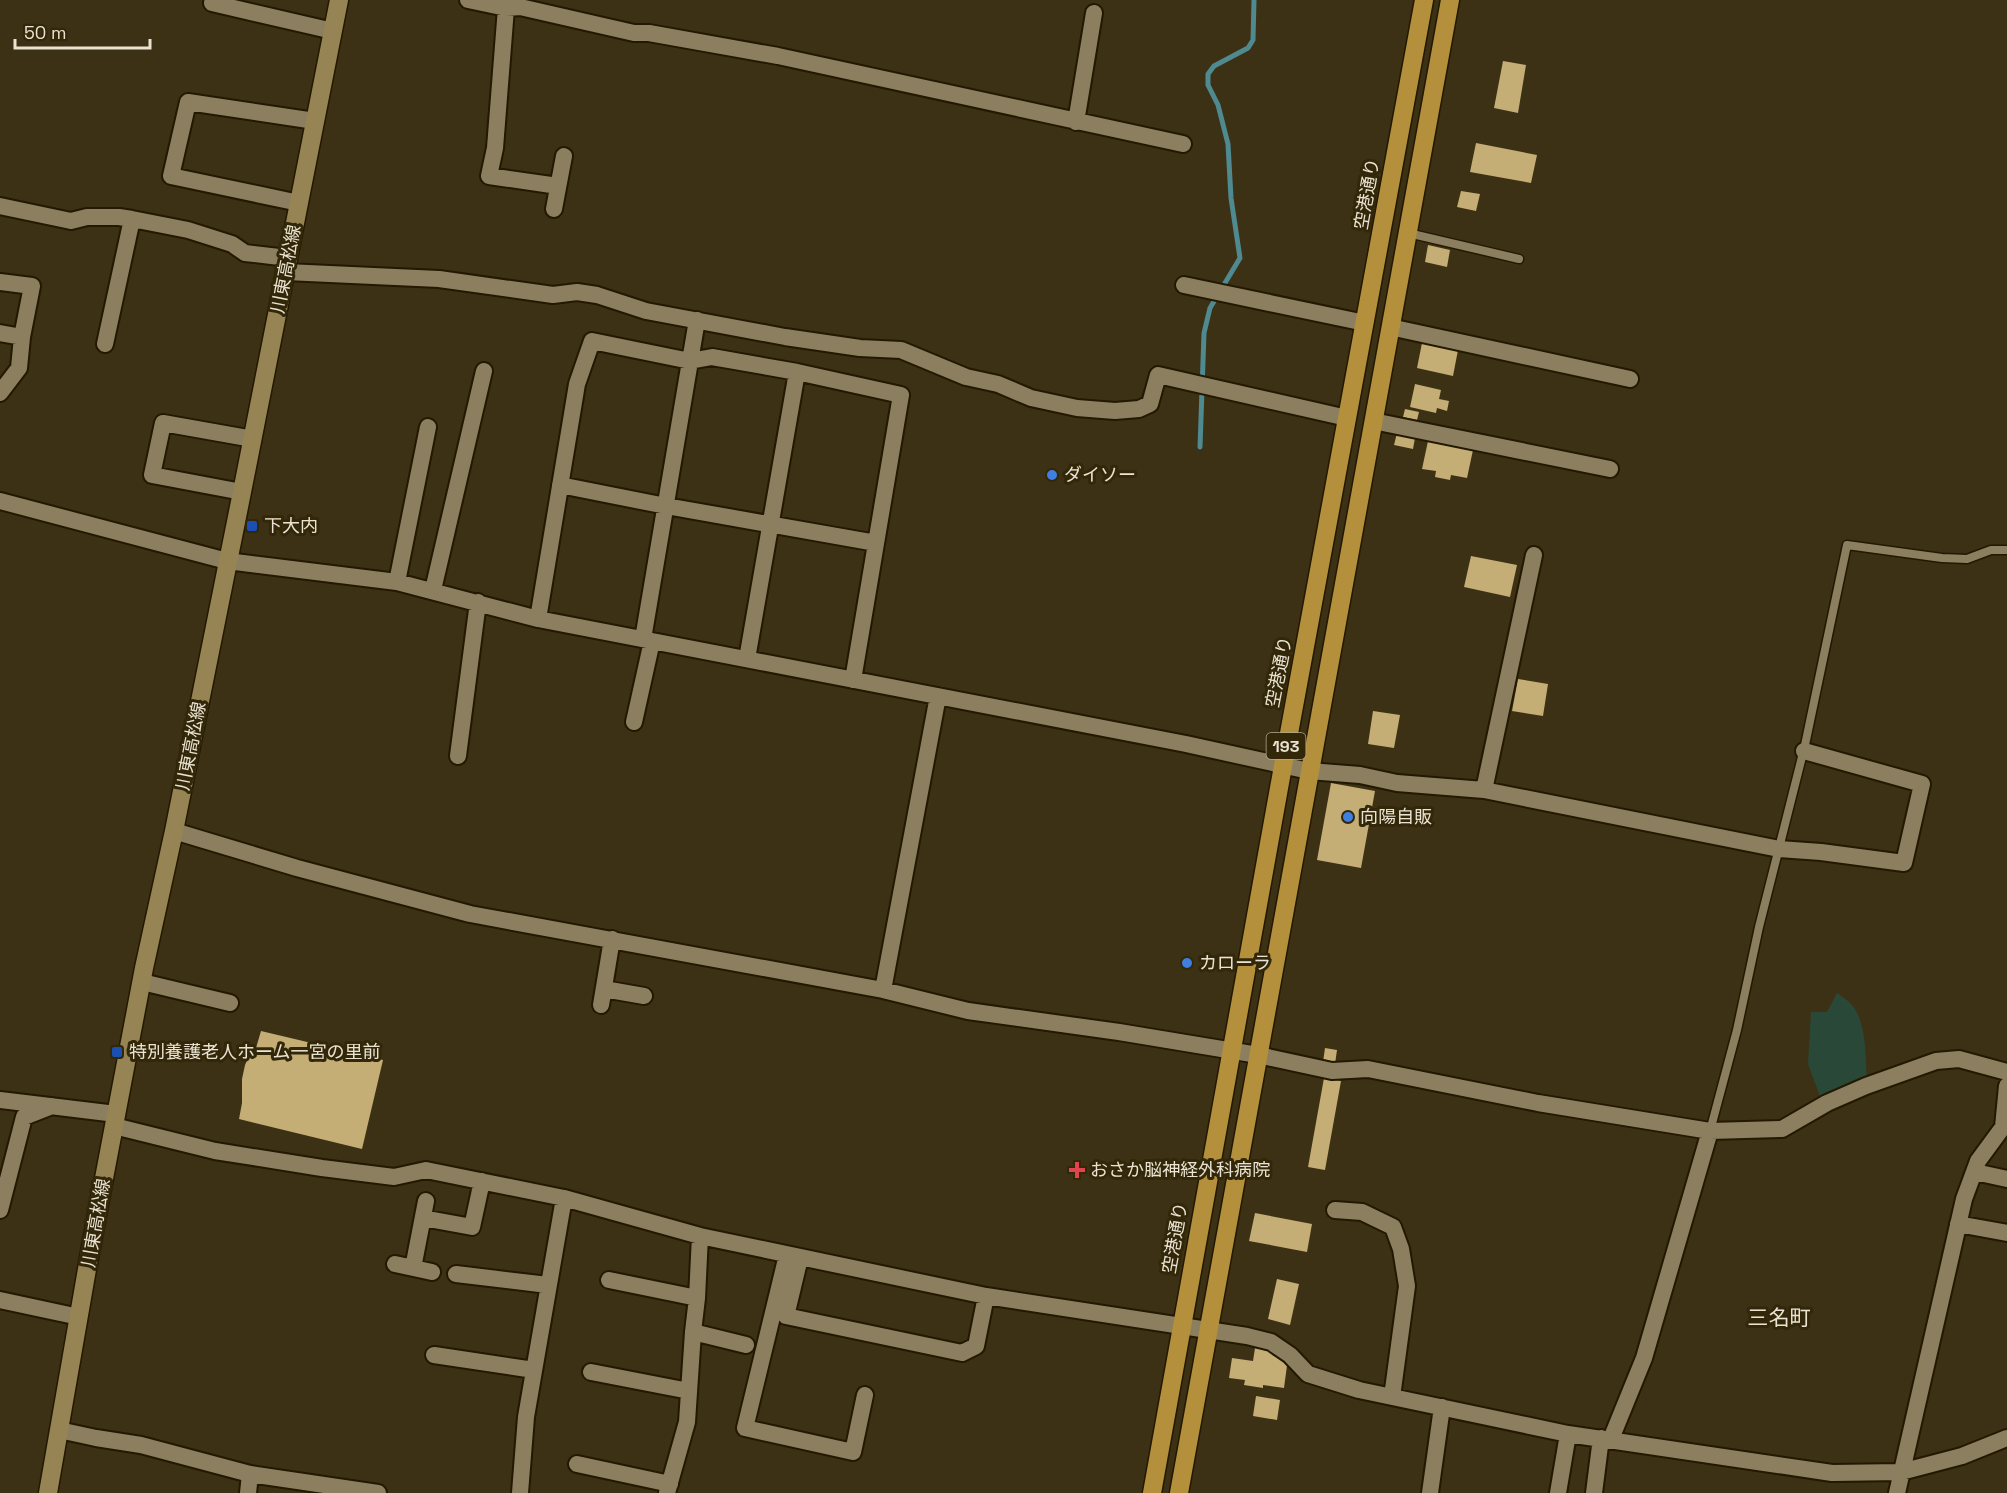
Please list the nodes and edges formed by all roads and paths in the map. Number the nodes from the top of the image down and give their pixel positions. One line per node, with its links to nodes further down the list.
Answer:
1 (339, 0): 8 (main road, 川東高松線)
2 (468, 0): 6 (street)
3 (1424, 0): 24 (highway, 空港通り / 193)
4 (1450, 0): 18 (highway, 193)
5 (212, 3): 8 (street)
6 (506, 8): 10 (street); 13 (street)
7 (1094, 13): 10 (street)
8 (333, 31): 9 (main road, 川東高松線)
9 (315, 121): 14 (main road, 川東高松線); 14 (street)
10 (1076, 122): 11 (street)
11 (1182, 144)
12 (564, 156): 13 (street)
13 (558, 186): 16 (street)
14 (299, 203): 20 (main road, 川東高松線)
15 (0, 206): 17 (street)
16 (554, 209)
17 (132, 219): 20 (street); 28 (street)
18 (1407, 233): 19 (lane); 25 (highway, 193)
19 (1519, 259)
20 (287, 265): 23 (street); 37 (main road, 川東高松線)
21 (0, 282): 27 (street)
22 (1184, 285): 24 (street)
23 (697, 320): 29 (street); 34 (street)
24 (1365, 323): 34 (highway, 空港通り / 193)
25 (1390, 327): 32 (street); 35 (highway, 193)
26 (0, 333): 27 (street)
27 (22, 337): 33 (street)
28 (105, 344)
29 (690, 361): 31 (street); 39 (street); 42 (street)
30 (484, 371): 49 (street)
31 (797, 372): 43 (street); 44 (street)
32 (1630, 379)
33 (0, 393)
34 (1347, 418): 59 (highway, 空港通り / 193)
35 (1373, 422): 38 (street); 60 (highway, 193)
36 (429, 427): 48 (street)
37 (253, 439): 40 (main road, 川東高松線); 40 (street)
38 (1610, 469)
39 (560, 485): 42 (street); 51 (street)
40 (242, 492): 47 (main road, 川東高松線)
41 (0, 501): 47 (street)
42 (666, 506): 43 (street); 52 (street)
43 (771, 525): 44 (street); 53 (street)
44 (876, 543): 54 (street)
45 (2007, 550): 57 (lane)
46 (1534, 555): 61 (street)
47 (227, 561): 48 (street); 62 (main road, 川東高松線)
48 (397, 582): 49 (street)
49 (433, 590): 50 (street)
50 (478, 602): 51 (street); 58 (street)
51 (537, 619): 52 (street)
52 (648, 640): 53 (street); 56 (street)
53 (747, 659): 54 (street)
54 (853, 680): 55 (street)
55 (938, 696): 59 (street); 66 (street)
56 (634, 723)
57 (1804, 751): 63 (lane); 63 (street)
58 (458, 756)
59 (1283, 766): 60 (street); 69 (highway, 空港通り / 193)
60 (1309, 771): 61 (street); 70 (highway, 193)
61 (1484, 790): 63 (street)
62 (174, 831): 64 (street); 65 (main road, 川東高松線)
63 (1779, 849): 76 (lane)
64 (612, 939): 66 (street); 67 (street)
65 (142, 982): 68 (street); 75 (main road, 川東高松線)
66 (884, 990): 69 (street)
67 (644, 996)
68 (230, 1004)
69 (1231, 1050): 70 (street); 99 (highway, 空港通り / 193)
70 (1258, 1055): 76 (street); 100 (highway, 193)
71 (2007, 1072): 76 (street)
72 (2007, 1086): 77 (street)
73 (0, 1100): 74 (street)
74 (52, 1106): 75 (street); 82 (street)
75 (115, 1120): 79 (street); 98 (main road, 川東高松線)
76 (1710, 1131): 113 (street)
77 (1974, 1172): 78 (street); 85 (street)
78 (2007, 1179)
79 (482, 1181): 80 (street); 84 (street)
80 (564, 1198): 87 (street); 94 (street)
81 (426, 1201): 84 (street)
82 (0, 1210)
83 (1335, 1210): 108 (street)
84 (423, 1218): 90 (street)
85 (1958, 1224): 86 (street); 115 (street)
86 (2007, 1233)
87 (700, 1236): 88 (street); 96 (street)
88 (794, 1256): 95 (street); 95 (street); 107 (street)
89 (395, 1264): 90 (street)
90 (413, 1268): 91 (street)
91 (432, 1272)
92 (456, 1274): 94 (street)
93 (609, 1280): 96 (street)
94 (548, 1285): 104 (street)
95 (986, 1296): 99 (street)
96 (698, 1298): 101 (street)
97 (0, 1300): 98 (street)
98 (79, 1317): 110 (main road, 川東高松線)
99 (1180, 1325): 100 (street); 122 (highway, 空港通り / 193)
100 (1208, 1330): 108 (street); 123 (highway, 193)
101 (693, 1332): 102 (street); 106 (street)
102 (746, 1345)
103 (434, 1355): 104 (street)
104 (534, 1370): 121 (street)
105 (591, 1372): 106 (street)
106 (689, 1391): 117 (street)
107 (865, 1395)
108 (1392, 1397): 109 (street)
109 (1442, 1407): 111 (street); 124 (street)
110 (59, 1430): 116 (street); 118 (main road, 川東高松線)
111 (1568, 1434): 113 (street); 125 (street)
112 (2007, 1438): 115 (street)
113 (1606, 1439): 115 (street); 126 (street)
114 (576, 1464): 117 (street)
115 (1901, 1472): 127 (street)
116 (250, 1474): 119 (street); 120 (street)
117 (668, 1489)
118 (48, 1493)
119 (248, 1493)
120 (378, 1493)
121 (520, 1493)
122 (1152, 1493)
123 (1179, 1493)
124 (1430, 1493)
125 (1558, 1493)
126 (1594, 1493)
127 (1897, 1493)

